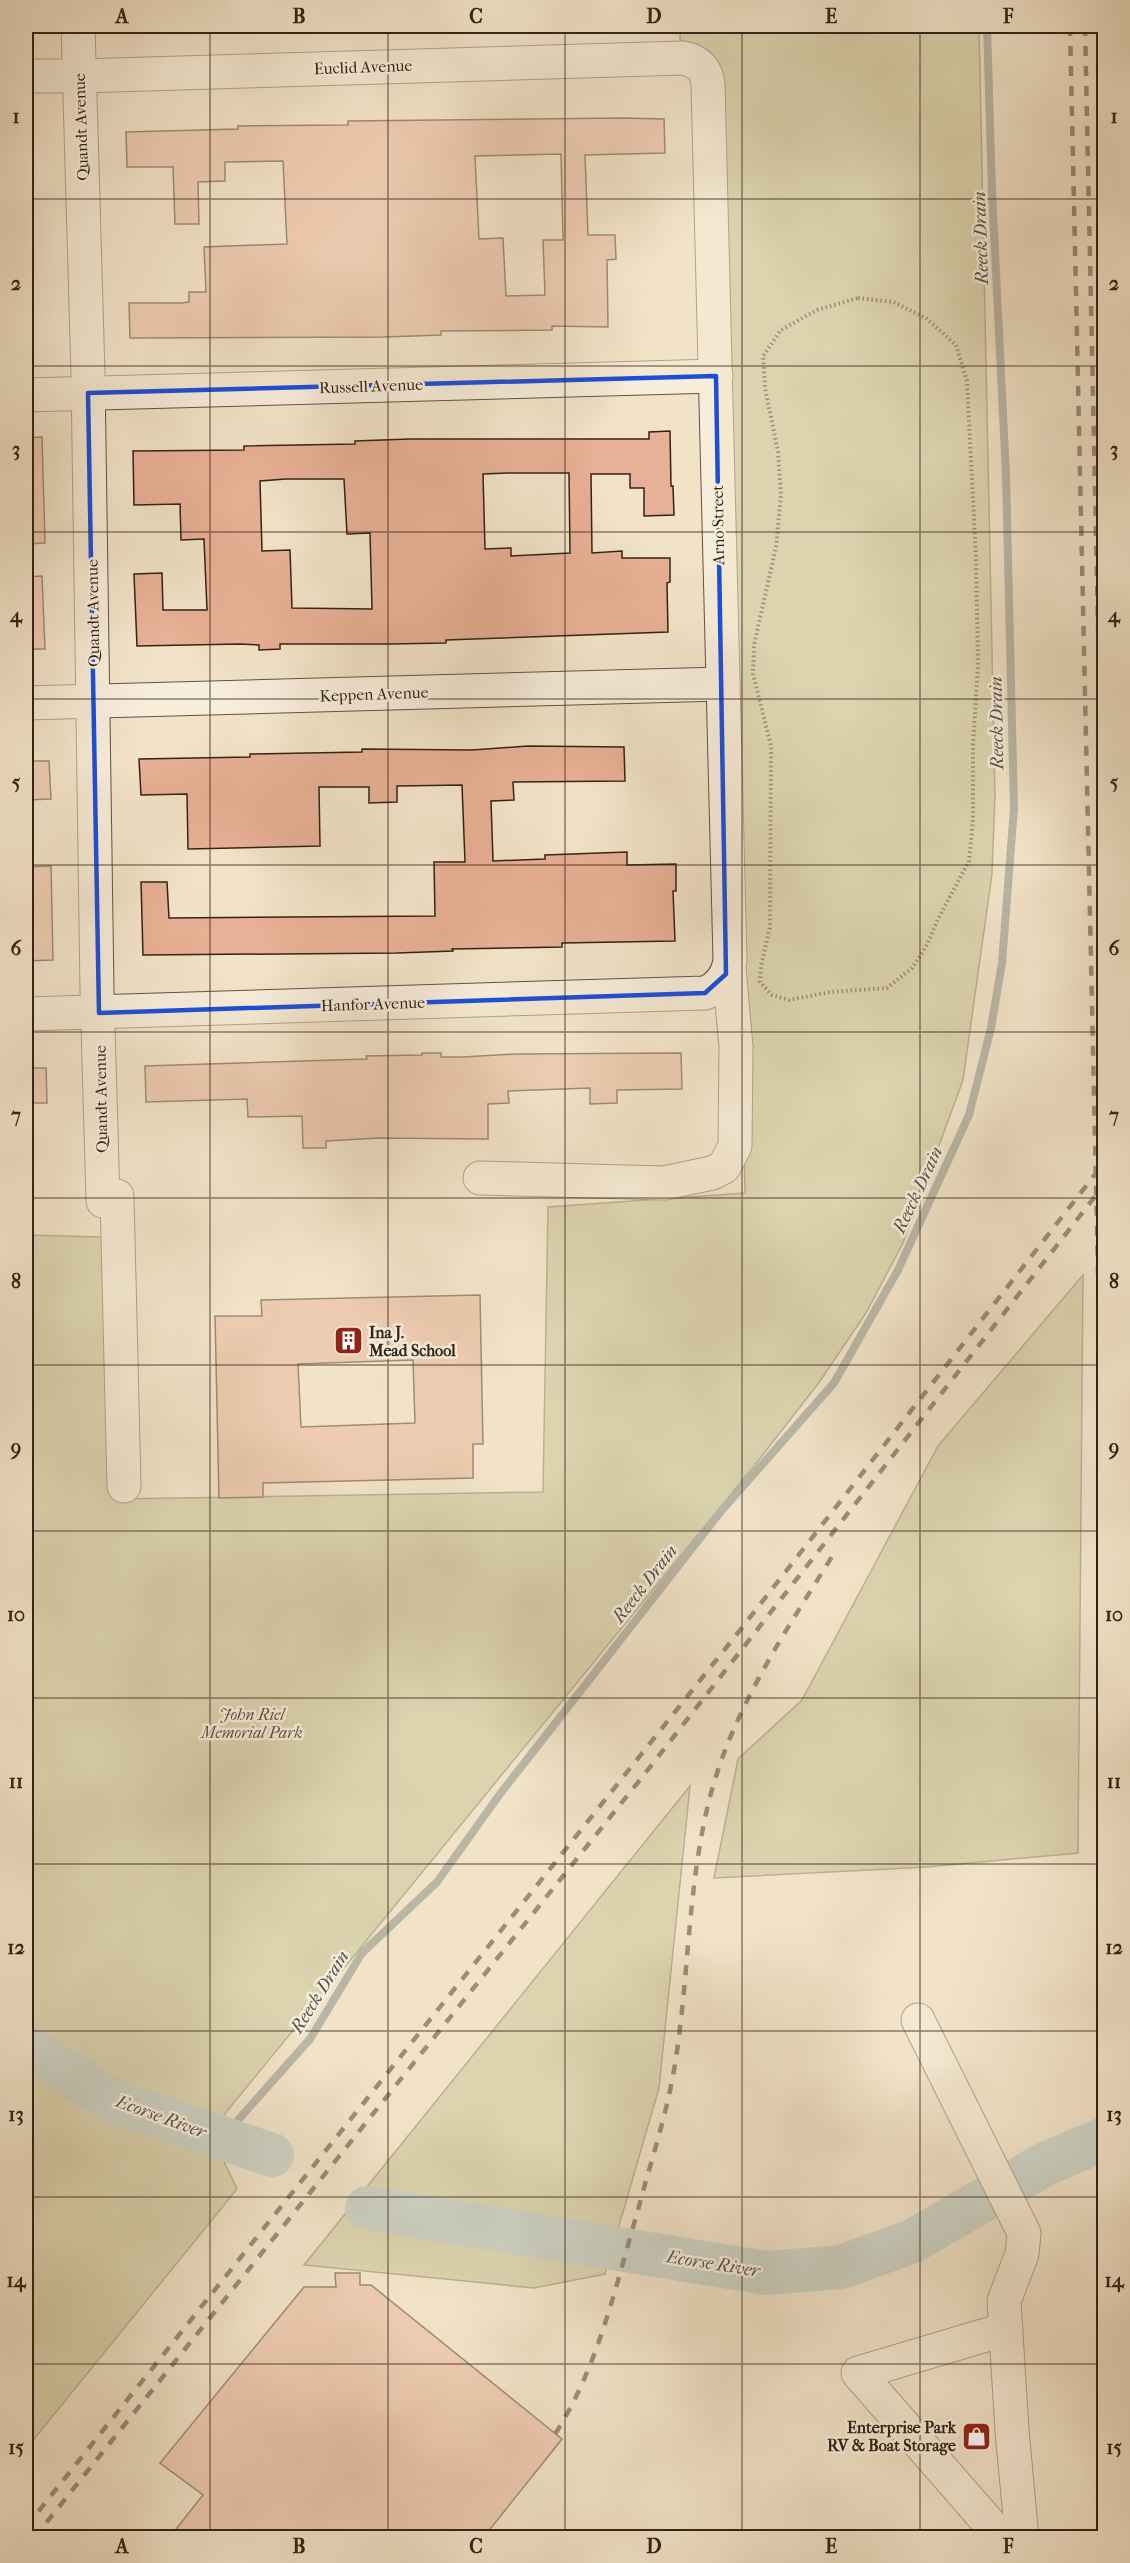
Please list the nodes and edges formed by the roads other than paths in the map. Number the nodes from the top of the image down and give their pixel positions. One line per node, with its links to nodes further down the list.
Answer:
1 (78, 26): 4 (street, Quandt Avenue)
2 (699, 64): 4 (street, Euclid Avenue); 5 (street, Arno Street)
3 (26, 76): 4 (street, Euclid Avenue)
4 (79, 76): 6 (street, Quandt Avenue)
5 (716, 376): 6 (street, Russell Avenue); 8 (street, Arno Street)
6 (88, 393): 7 (street, Russell Avenue); 9 (street, Quandt Avenue)
7 (26, 395)
8 (722, 684): 9 (street, Keppen Avenue); 11 (street, Arno Street)
9 (95, 701): 10 (street, Keppen Avenue); 12 (street, Quandt Avenue)
10 (26, 703)
11 (724, 977): 12 (street, Hanfor Avenue); 14 (street, Arno Street)
12 (99, 1013): 13 (street, Hanfor Avenue); 15 (street, Quandt Avenue)
13 (26, 1014)
14 (480, 1178)
15 (124, 1486)
16 (918, 2020): 17 (street)
17 (1006, 2329): 18 (street); 19 (street)
18 (1002, 2538)
19 (1022, 2538)

